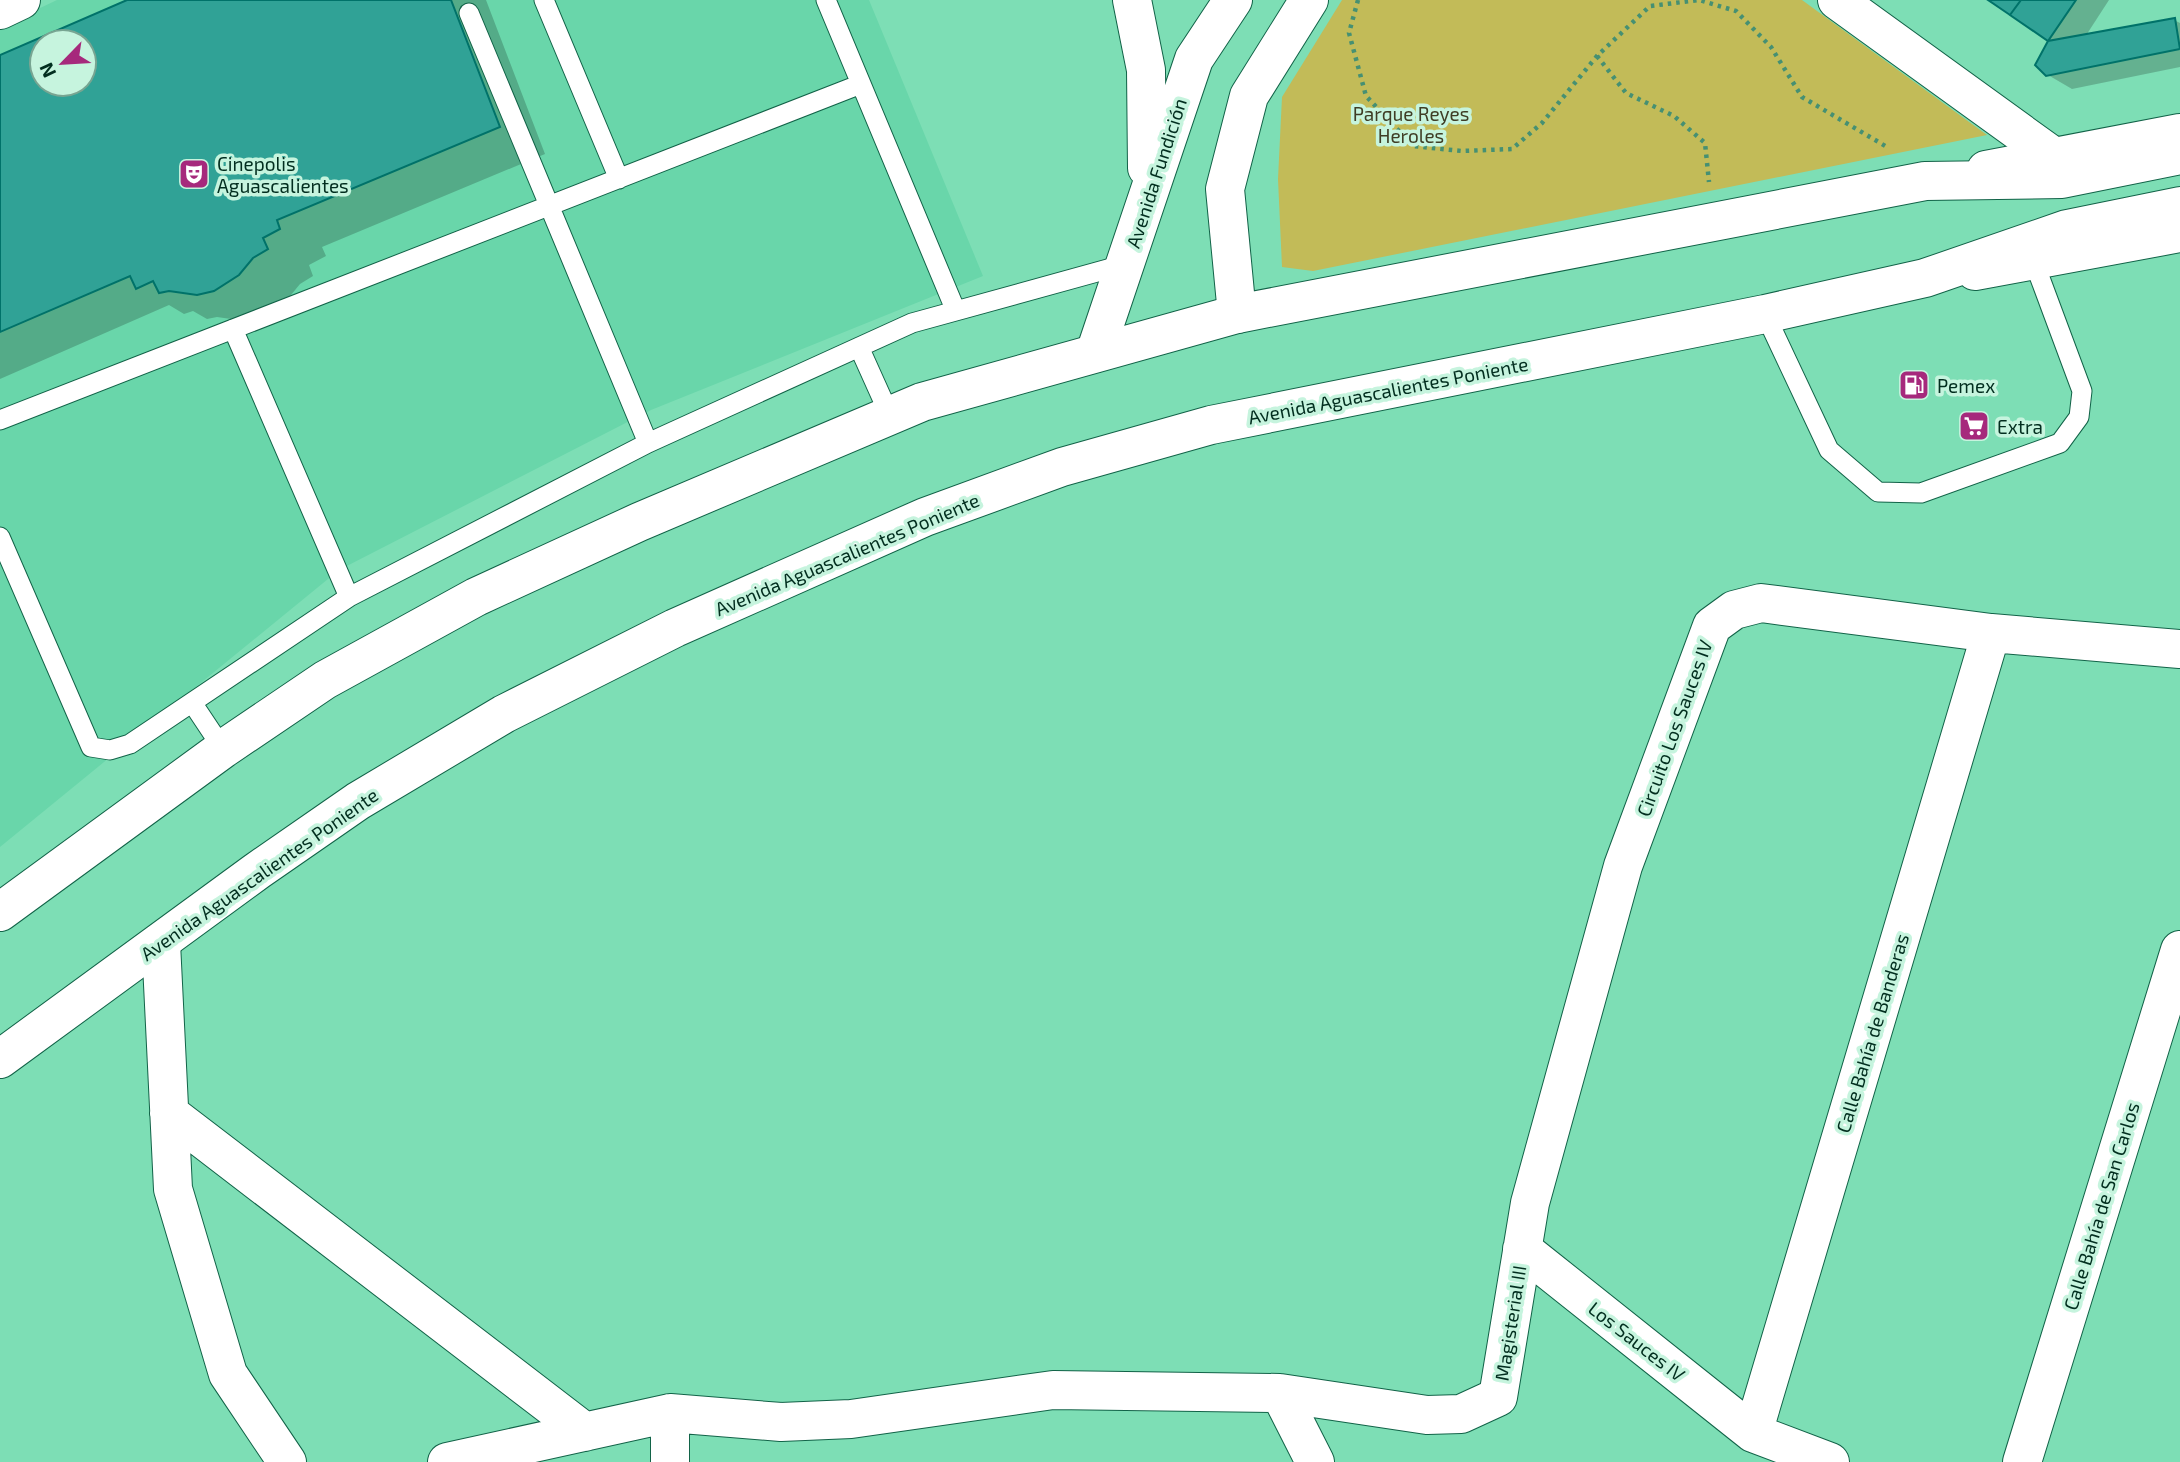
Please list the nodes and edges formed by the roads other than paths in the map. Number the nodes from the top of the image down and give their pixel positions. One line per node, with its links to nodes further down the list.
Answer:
1 (544, 0): 12 (lane)
2 (826, 0): 8 (lane)
3 (1132, 0): 14 (street)
4 (1233, 0): 14 (street, Avenida Fundición)
5 (1309, 0): 22 (street)
6 (1837, 0): 11 (street)
7 (469, 13): 15 (lane)
8 (861, 84): 12 (lane); 21 (lane)
9 (2180, 133): 11 (street)
10 (2180, 155): 13 (street)
11 (2054, 157): 13 (street)
12 (619, 179): 15 (lane)
13 (1925, 181): 22 (street)
14 (1147, 193): 19 (street, Avenida Fundición)
15 (548, 206): 24 (lane); 29 (lane)
16 (2180, 206): 20 (street, Avenida Aguascalientes Poniente)
17 (2180, 233): 18 (street, Avenida Aguascalientes Poniente)
18 (2034, 262): 20 (street, Avenida Aguascalientes Poniente); 23 (lane)
19 (1126, 264): 21 (lane); 26 (street, Avenida Fundición)
20 (1925, 278): 23 (street, Avenida Aguascalientes Poniente)
21 (955, 309): 25 (lane)
22 (1237, 314): 26 (street)
23 (1765, 314): 37 (street, Avenida Aguascalientes Poniente)
24 (233, 329): 28 (lane); 31 (lane)
25 (859, 347): 27 (lane); 29 (lane)
26 (1095, 353): 27 (street)
27 (890, 416): 35 (street)
28 (0, 420)
29 (648, 443): 31 (lane)
30 (0, 537): 34 (lane)
31 (349, 597): 34 (lane)
32 (1991, 633): 33 (street, Circuito Los Sauces IV); 41 (street, Circuito Los Sauces IV); 45 (street, Calle Bahía de Banderas)
33 (2180, 649)
34 (193, 704): 35 (lane)
35 (223, 749): 36 (street)
36 (0, 912)
37 (161, 943): 39 (street, Avenida Aguascalientes Poniente); 40 (street)
38 (2180, 950): 51 (street, Calle Bahía de San Carlos)
39 (0, 1059)
40 (169, 1112): 44 (street); 46 (street)
41 (1522, 1249): 42 (street, Magisterial III); 45 (street, Los Sauces IV)
42 (1280, 1393): 43 (street); 49 (street)
43 (670, 1413): 44 (street); 48 (street)
44 (585, 1432): 47 (street)
45 (1753, 1433): 50 (street, Los Sauces IV)
46 (287, 1462)
47 (447, 1462)
48 (670, 1462)
49 (1315, 1462)
50 (1829, 1462)
51 (2022, 1462)

